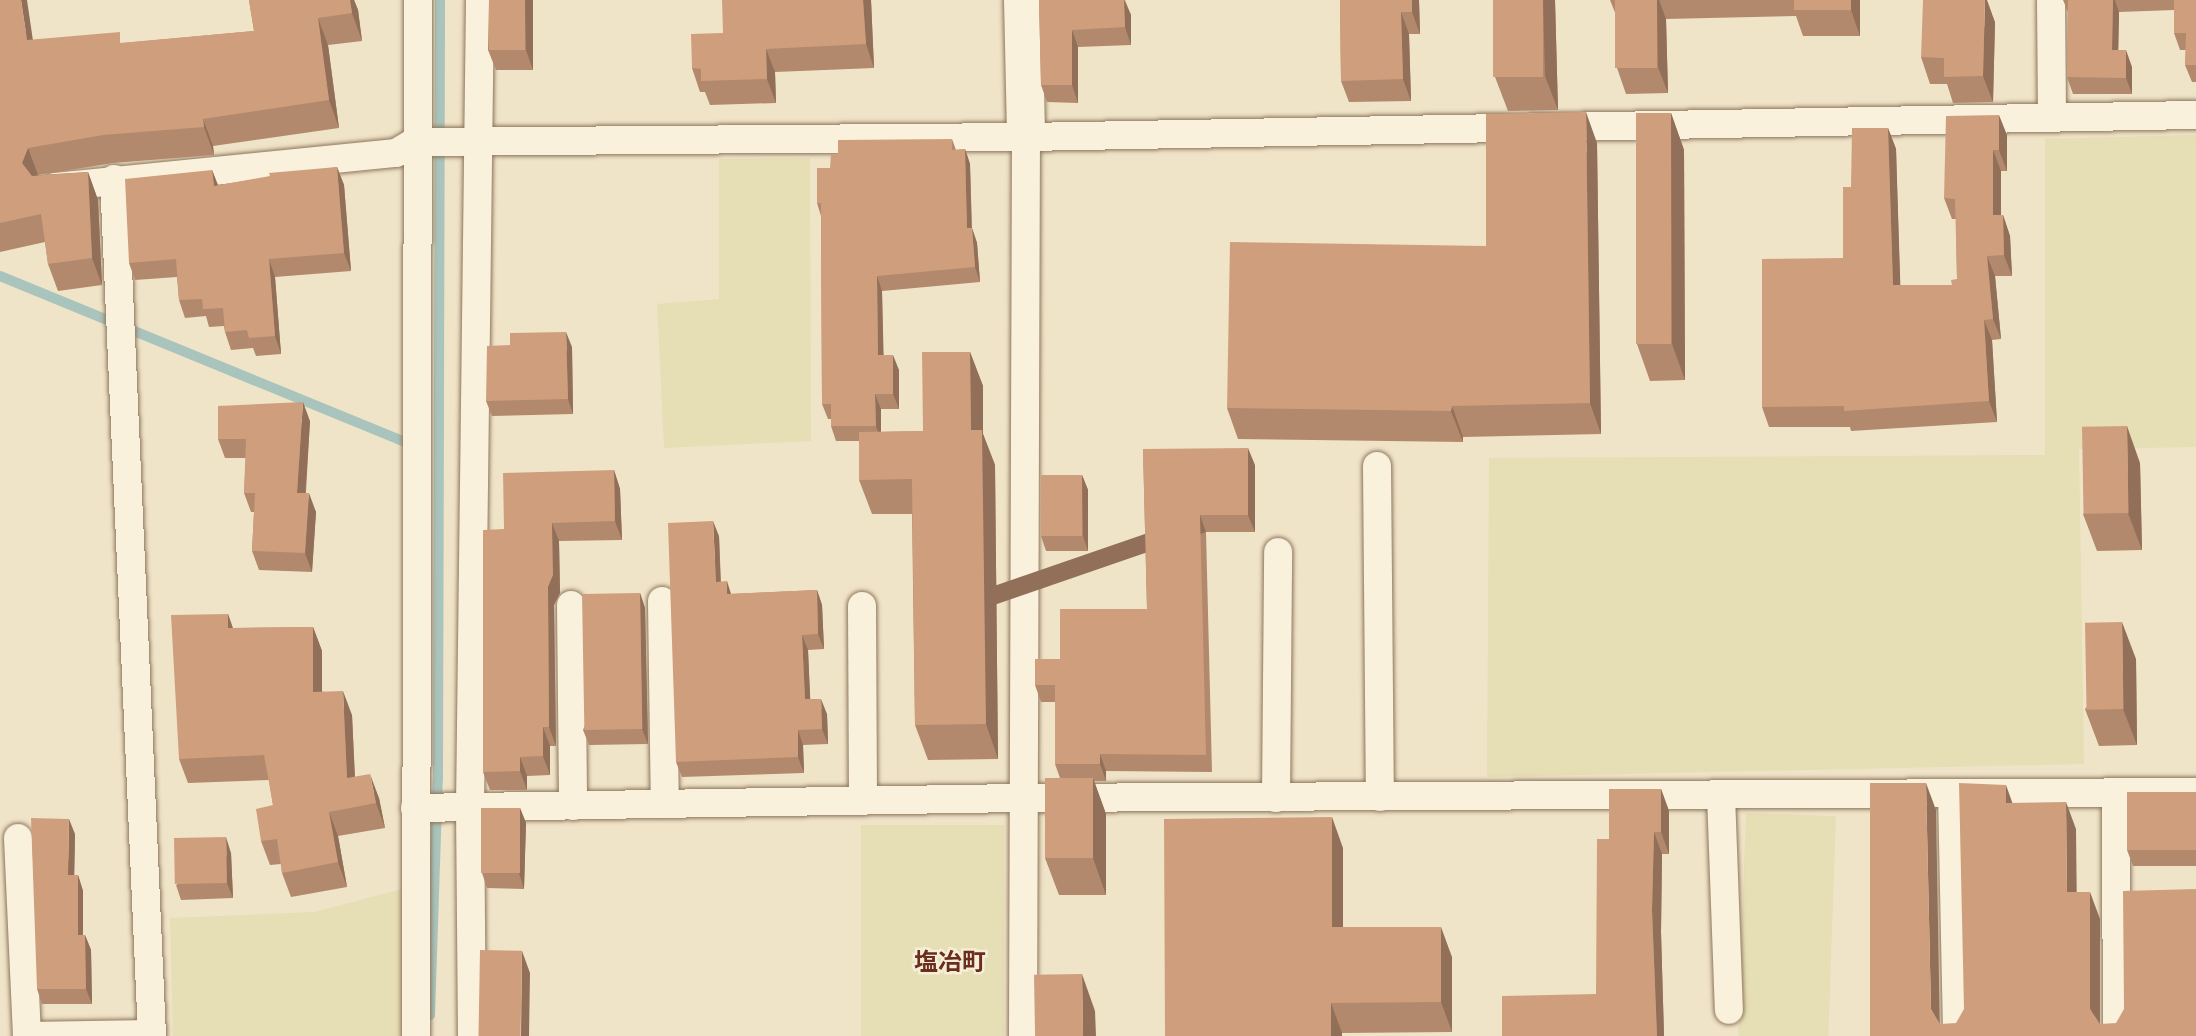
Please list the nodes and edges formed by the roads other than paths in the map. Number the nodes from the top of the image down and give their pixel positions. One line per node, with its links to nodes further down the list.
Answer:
1 (418, 0): 9 (street)
2 (480, 0): 8 (street)
3 (1023, 0): 7 (street)
4 (2051, 0): 6 (street)
5 (2196, 115): 6 (street)
6 (2052, 118): 7 (street)
7 (1026, 138): 8 (street); 22 (street)
8 (477, 141): 9 (street); 27 (street)
9 (414, 142): 10 (street); 28 (street)
10 (114, 179): 11 (street); 31 (street)
11 (48, 188)
12 (1377, 466): 21 (street)
13 (1278, 552): 23 (street)
14 (662, 601): 25 (street)
15 (571, 605): 26 (street)
16 (862, 606): 24 (street)
17 (2116, 792): 18 (street); 19 (street); 37 (street)
18 (2196, 792)
19 (1952, 793): 20 (street); 36 (street)
20 (1721, 795): 21 (street); 30 (street)
21 (1380, 797): 23 (street)
22 (1020, 798): 23 (street); 24 (street); 35 (street)
23 (1276, 798)
24 (863, 802): 25 (street)
25 (665, 804): 26 (street)
26 (573, 806): 27 (street)
27 (470, 807): 28 (street); 34 (street)
28 (415, 808): 33 (street)
29 (18, 838): 32 (street)
30 (1729, 1010)
31 (152, 1035): 32 (street)
32 (27, 1036)
33 (416, 1036)
34 (472, 1036)
35 (1023, 1036)
36 (1957, 1036)
37 (2117, 1036)

